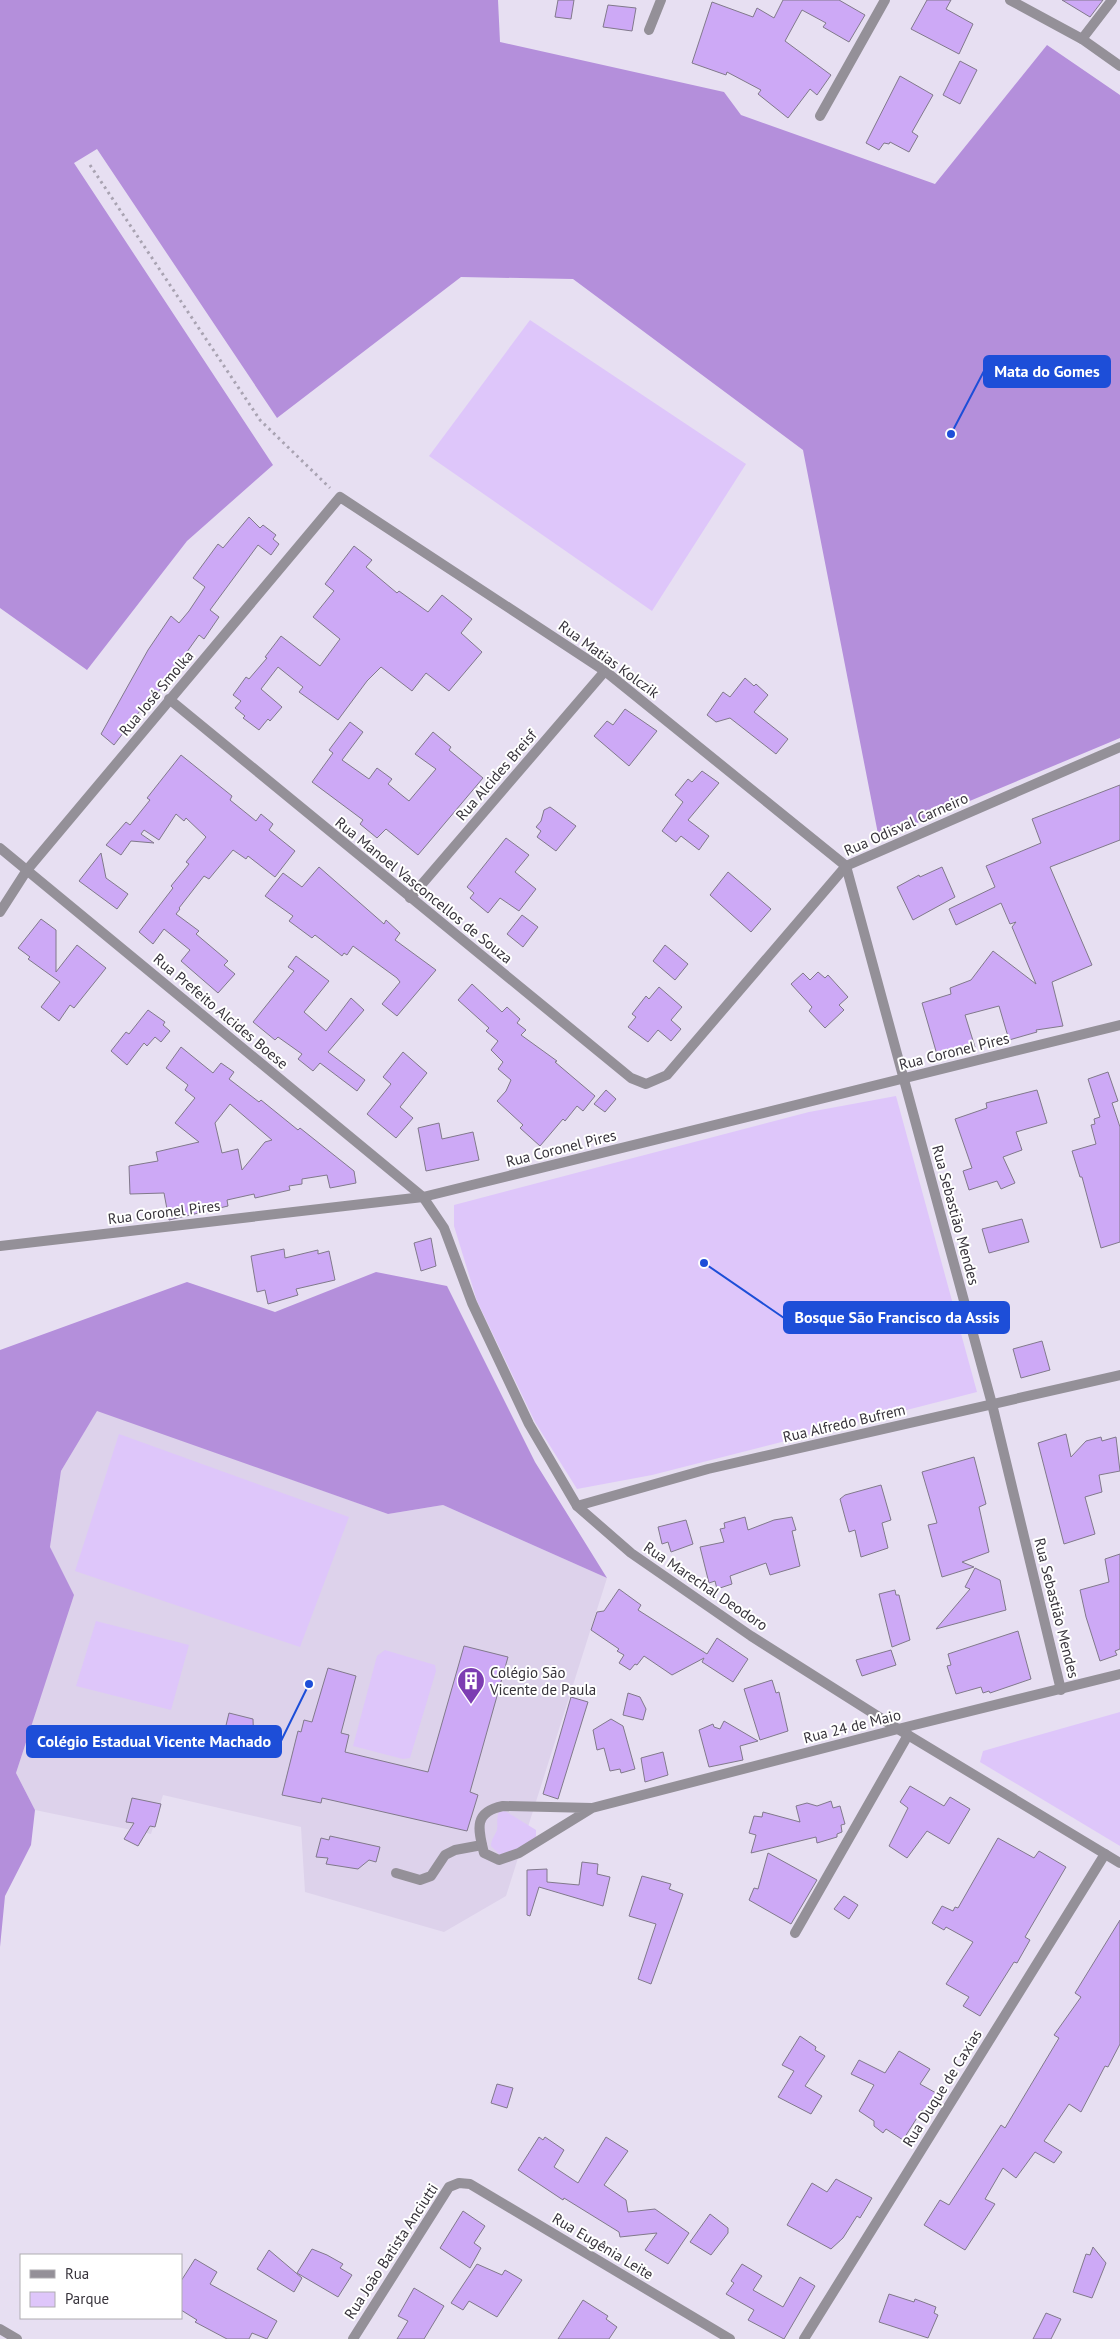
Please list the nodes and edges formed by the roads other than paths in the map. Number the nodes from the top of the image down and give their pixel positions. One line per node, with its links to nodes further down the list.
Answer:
1 (661, 0): 5 (street)
2 (885, 0): 8 (street)
3 (1010, 0): 6 (street)
4 (1112, 0): 6 (street)
5 (649, 30)
6 (1082, 39): 7 (street)
7 (1120, 66)
8 (820, 116)
9 (340, 496): 10 (street, Rua Matias Kolczik); 11 (street, Rua José Smolka)
10 (605, 671): 14 (street, Rua Matias Kolczik); 16 (street, Rua Alcides Breisf)
11 (169, 699): 15 (street, Rua José Smolka); 16 (street, Rua Manoel Vasconcellos de Souza)
12 (1120, 747): 14 (street, Rua Odisval Carneiro)
13 (0, 848): 15 (street, Rua Prefeito Alcides Boese)
14 (846, 866): 19 (street, Rua Odisval Carneiro); 20 (street, Rua Sebastião Mendes)
15 (27, 870): 17 (street, Rua José Smolka); 21 (street, Rua Prefeito Alcides Boese)
16 (410, 898): 19 (street, Rua Manoel Vasconcellos de Souza)
17 (0, 912)
18 (1120, 1025): 20 (street, Rua Coronel Pires)
19 (667, 1075)
20 (902, 1079): 21 (street, Rua Coronel Pires); 24 (street, Rua Sebastião Mendes)
21 (423, 1198): 22 (street, Rua Coronel Pires); 25 (street, Rua Marechal Deodoro)
22 (0, 1246)
23 (1120, 1375): 24 (street, Rua Alfredo Bufrem)
24 (992, 1404): 25 (street, Rua Alfredo Bufrem); 27 (street, Rua Sebastião Mendes)
25 (577, 1506): 28 (street, Rua Marechal Deodoro)
26 (1120, 1674): 27 (street, Rua 24 de Maio)
27 (1061, 1690): 28 (street, Rua 24 de Maio)
28 (898, 1729): 29 (street, Rua Marechal Deodoro); 30 (street, Rua 24 de Maio)
29 (908, 1735): 32 (street, Rua Marechal Deodoro); 35 (street)
30 (592, 1808): 31 (street, Rua 24 de Maio); 31 (street, Rua 24 de Maio)
31 (482, 1845): 34 (street)
32 (1105, 1854): 33 (street, Rua Marechal Deodoro); 41 (street, Rua Duque de Caxias)
33 (1120, 1863)
34 (396, 1873)
35 (795, 1934)
36 (459, 2183): 39 (street, Rua João Batista Anciutti); 40 (street, Rua Eugênia Leite)
37 (0, 2329): 38 (street)
38 (16, 2339)
39 (352, 2339)
40 (730, 2339)
41 (804, 2339)

